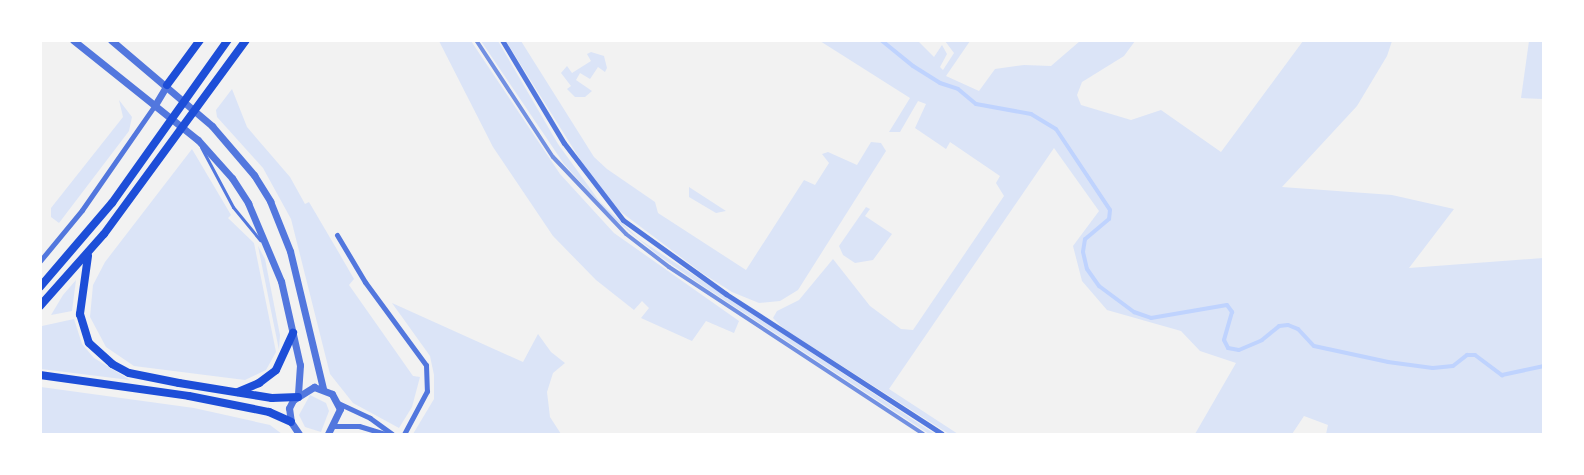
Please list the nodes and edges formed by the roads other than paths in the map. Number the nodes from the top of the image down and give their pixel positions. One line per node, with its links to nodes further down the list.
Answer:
1 (73, 40): 8 (street)
2 (111, 40): 7 (street)
3 (200, 40): 7 (main road)
4 (228, 40): 14 (main road)
5 (246, 40): 12 (main road)
6 (502, 40): 28 (street)
7 (167, 85): 8 (street); 18 (street)
8 (155, 105): 9 (street); 13 (street)
9 (198, 140): 11 (lane); 11 (street)
10 (337, 235): 27 (street)
11 (271, 251): 16 (street)
12 (88, 254): 15 (main road); 19 (main road)
13 (40, 261)
14 (40, 287)
15 (40, 306)
16 (293, 333): 19 (main road); 20 (street)
17 (40, 375): 22 (main road)
18 (323, 388): 20 (street); 21 (street)
19 (236, 392): 20 (main road)
20 (298, 397): 22 (street)
21 (338, 404): 23 (street); 26 (street)
22 (291, 422): 24 (street)
23 (331, 432): 25 (street)
24 (299, 435)
25 (386, 435)
26 (392, 435)
27 (404, 435)
28 (942, 435)

